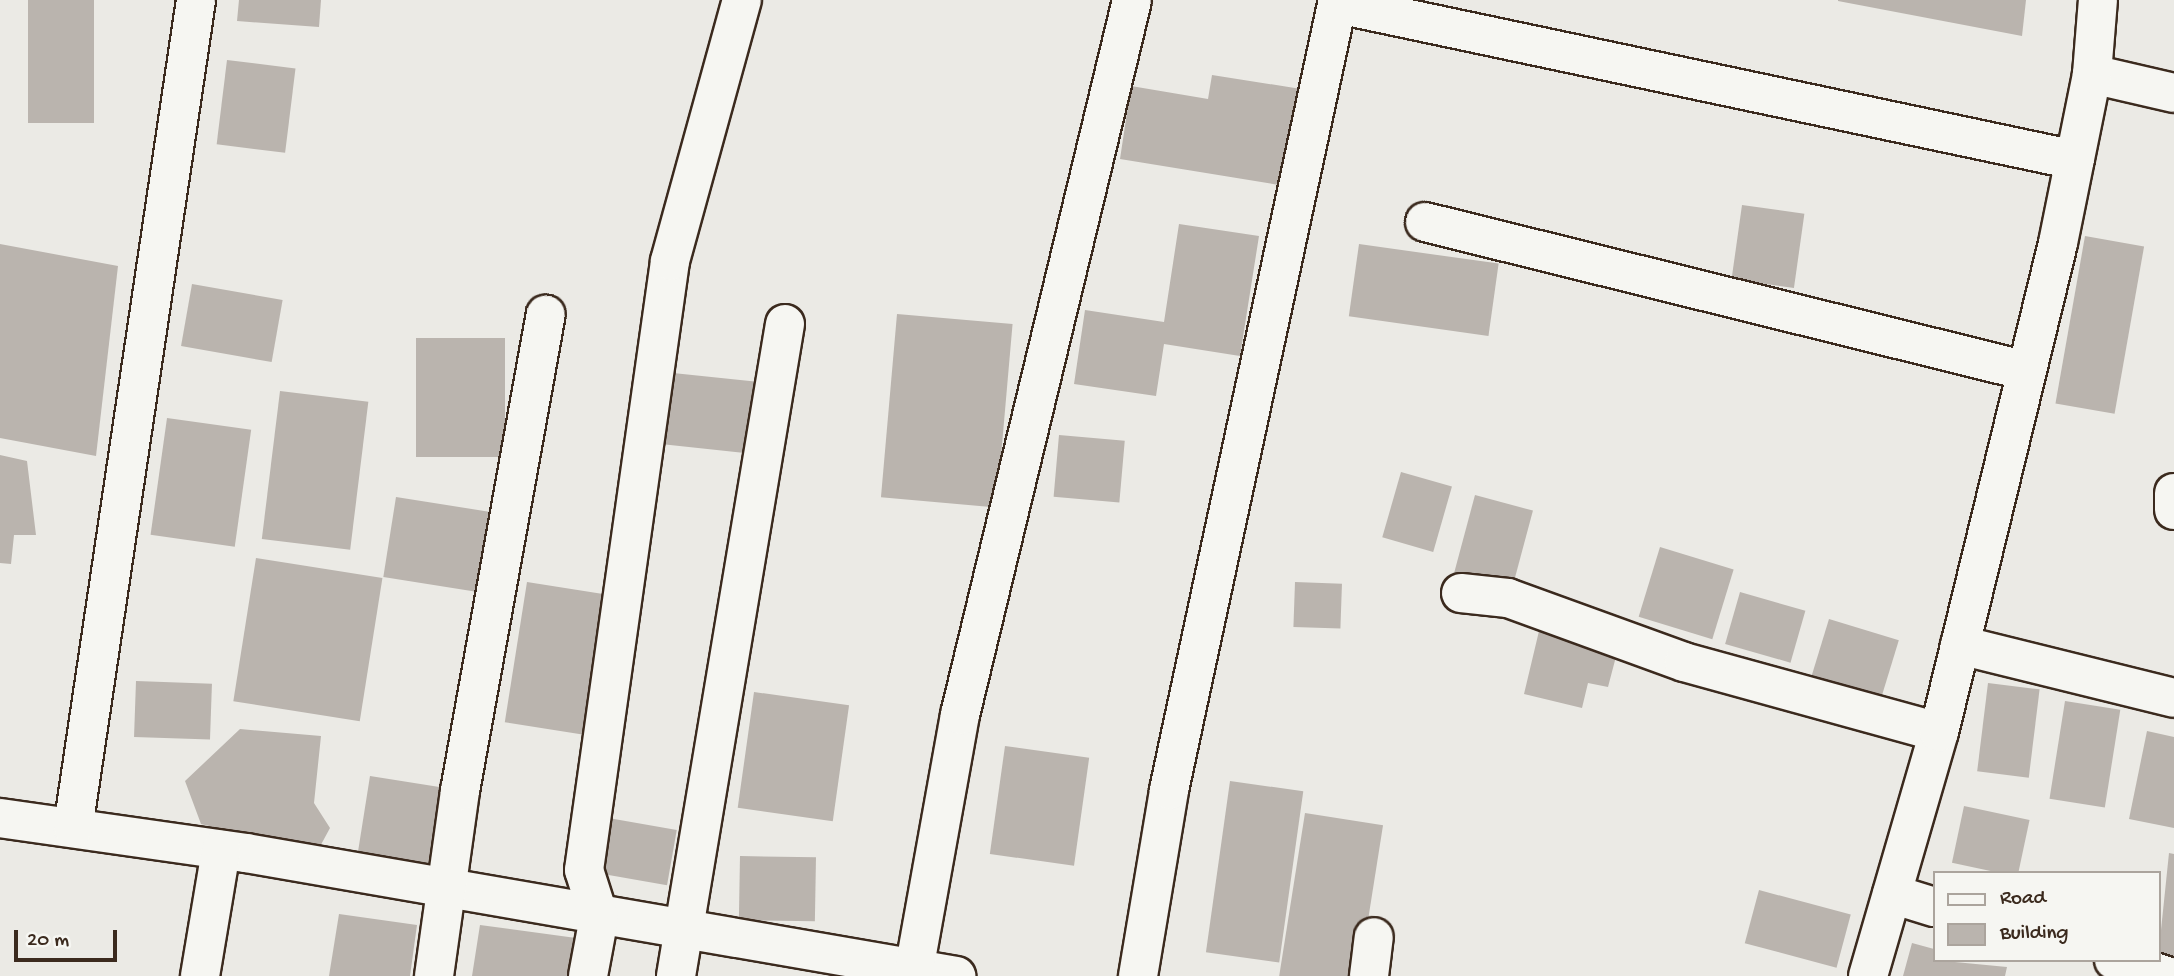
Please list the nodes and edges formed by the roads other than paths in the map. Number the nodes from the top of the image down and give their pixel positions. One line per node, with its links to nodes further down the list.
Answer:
1 (196, 0): 20 (street)
2 (742, 0): 25 (street)
3 (1132, 0): 29 (street)
4 (2098, 0): 6 (street)
5 (1338, 2): 8 (street); 35 (street)
6 (2092, 75): 7 (street); 8 (street)
7 (2174, 93)
8 (2075, 160): 12 (street)
9 (1424, 222): 12 (street)
10 (546, 315): 22 (street)
11 (785, 324): 26 (street)
12 (2027, 371): 16 (street)
13 (2174, 493): 14 (street)
14 (2174, 510)
15 (1461, 593): 18 (street)
16 (1960, 645): 17 (street); 18 (street)
17 (2174, 698)
18 (1939, 732): 23 (street)
19 (0, 818): 20 (street)
20 (74, 828): 21 (street)
21 (221, 850): 22 (street); 30 (street)
22 (447, 890): 25 (street); 31 (street)
23 (1892, 894): 24 (street); 37 (street)
24 (1932, 906)
25 (599, 917): 26 (street); 32 (street)
26 (683, 930): 29 (street); 33 (street)
27 (1374, 937): 36 (street)
28 (2121, 962): 38 (street)
29 (913, 972): 34 (street)
30 (200, 976)
31 (434, 976)
32 (588, 976)
33 (676, 976)
34 (956, 976)
35 (1138, 976)
36 (1369, 976)
37 (1868, 976)
38 (2167, 976)

